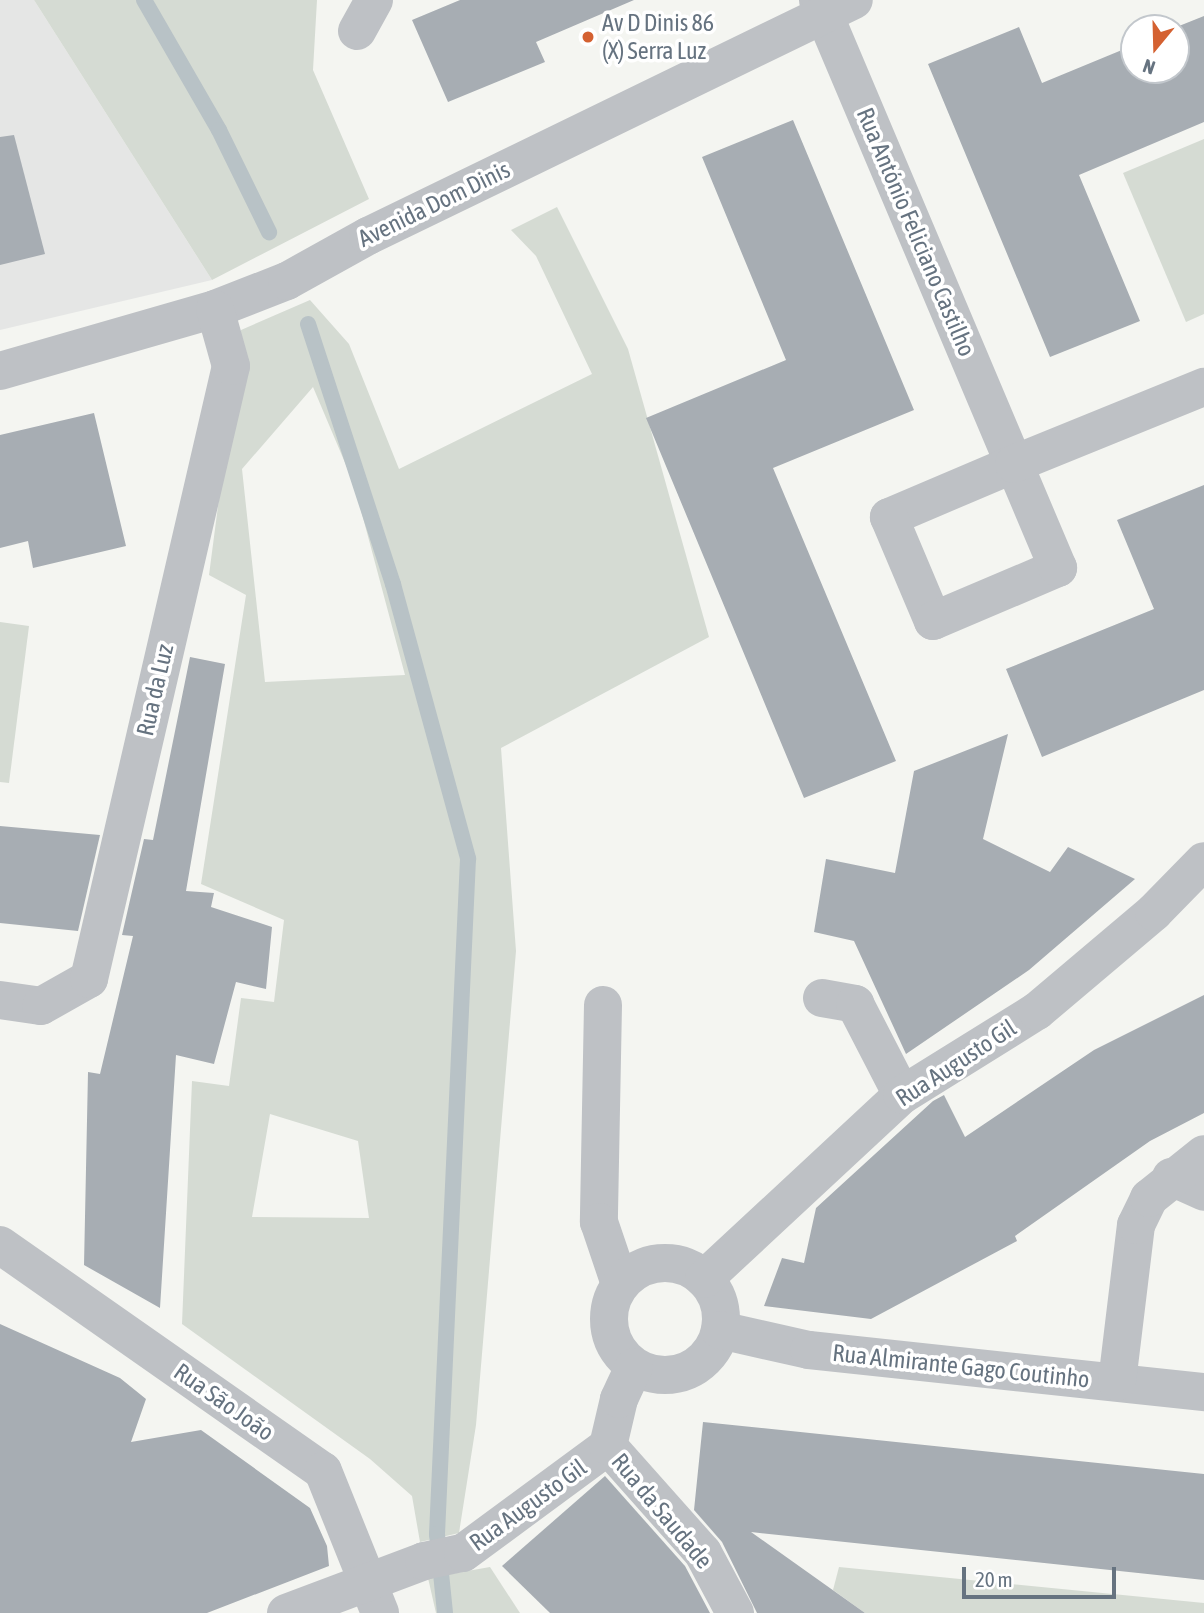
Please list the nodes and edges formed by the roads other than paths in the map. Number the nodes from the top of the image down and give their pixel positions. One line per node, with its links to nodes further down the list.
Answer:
1 (832, 5): 2 (street, Avenida Dom Dinis); 5 (street, Rua António Feliciano Castilho)
2 (215, 309): 3 (street, Avenida Dom Dinis); 10 (street, Rua da Luz)
3 (0, 371)
4 (1204, 387): 5 (street, Rua António Feliciano Castilho)
5 (1014, 464): 5 (street, Rua António Feliciano Castilho)
6 (1204, 861): 8 (street, Rua Augusto Gil)
7 (1204, 899): 8 (street)
8 (1154, 912): 12 (street, Rua Augusto Gil)
9 (822, 998): 12 (street)
10 (0, 1000)
11 (603, 1004): 17 (street)
12 (902, 1095): 16 (street, Rua Augusto Gil)
13 (1204, 1154): 14 (street)
14 (1188, 1185): 20 (street)
15 (0, 1245): 23 (street, Rua São João)
16 (704, 1279): 17 (street); 18 (street)
17 (620, 1284): 19 (street)
18 (720, 1331): 19 (street); 20 (street, Rua Almirante Gago Coutinho)
19 (634, 1367): 22 (street, Rua Augusto Gil)
20 (1117, 1382): 21 (street, Rua Almirante Gago Coutinho)
21 (1204, 1392)
22 (608, 1446): 23 (street, Rua Augusto Gil); 25 (street, Rua da Saudade)
23 (374, 1597): 24 (street, Rua Augusto Gil)
24 (286, 1613)
25 (735, 1613)

